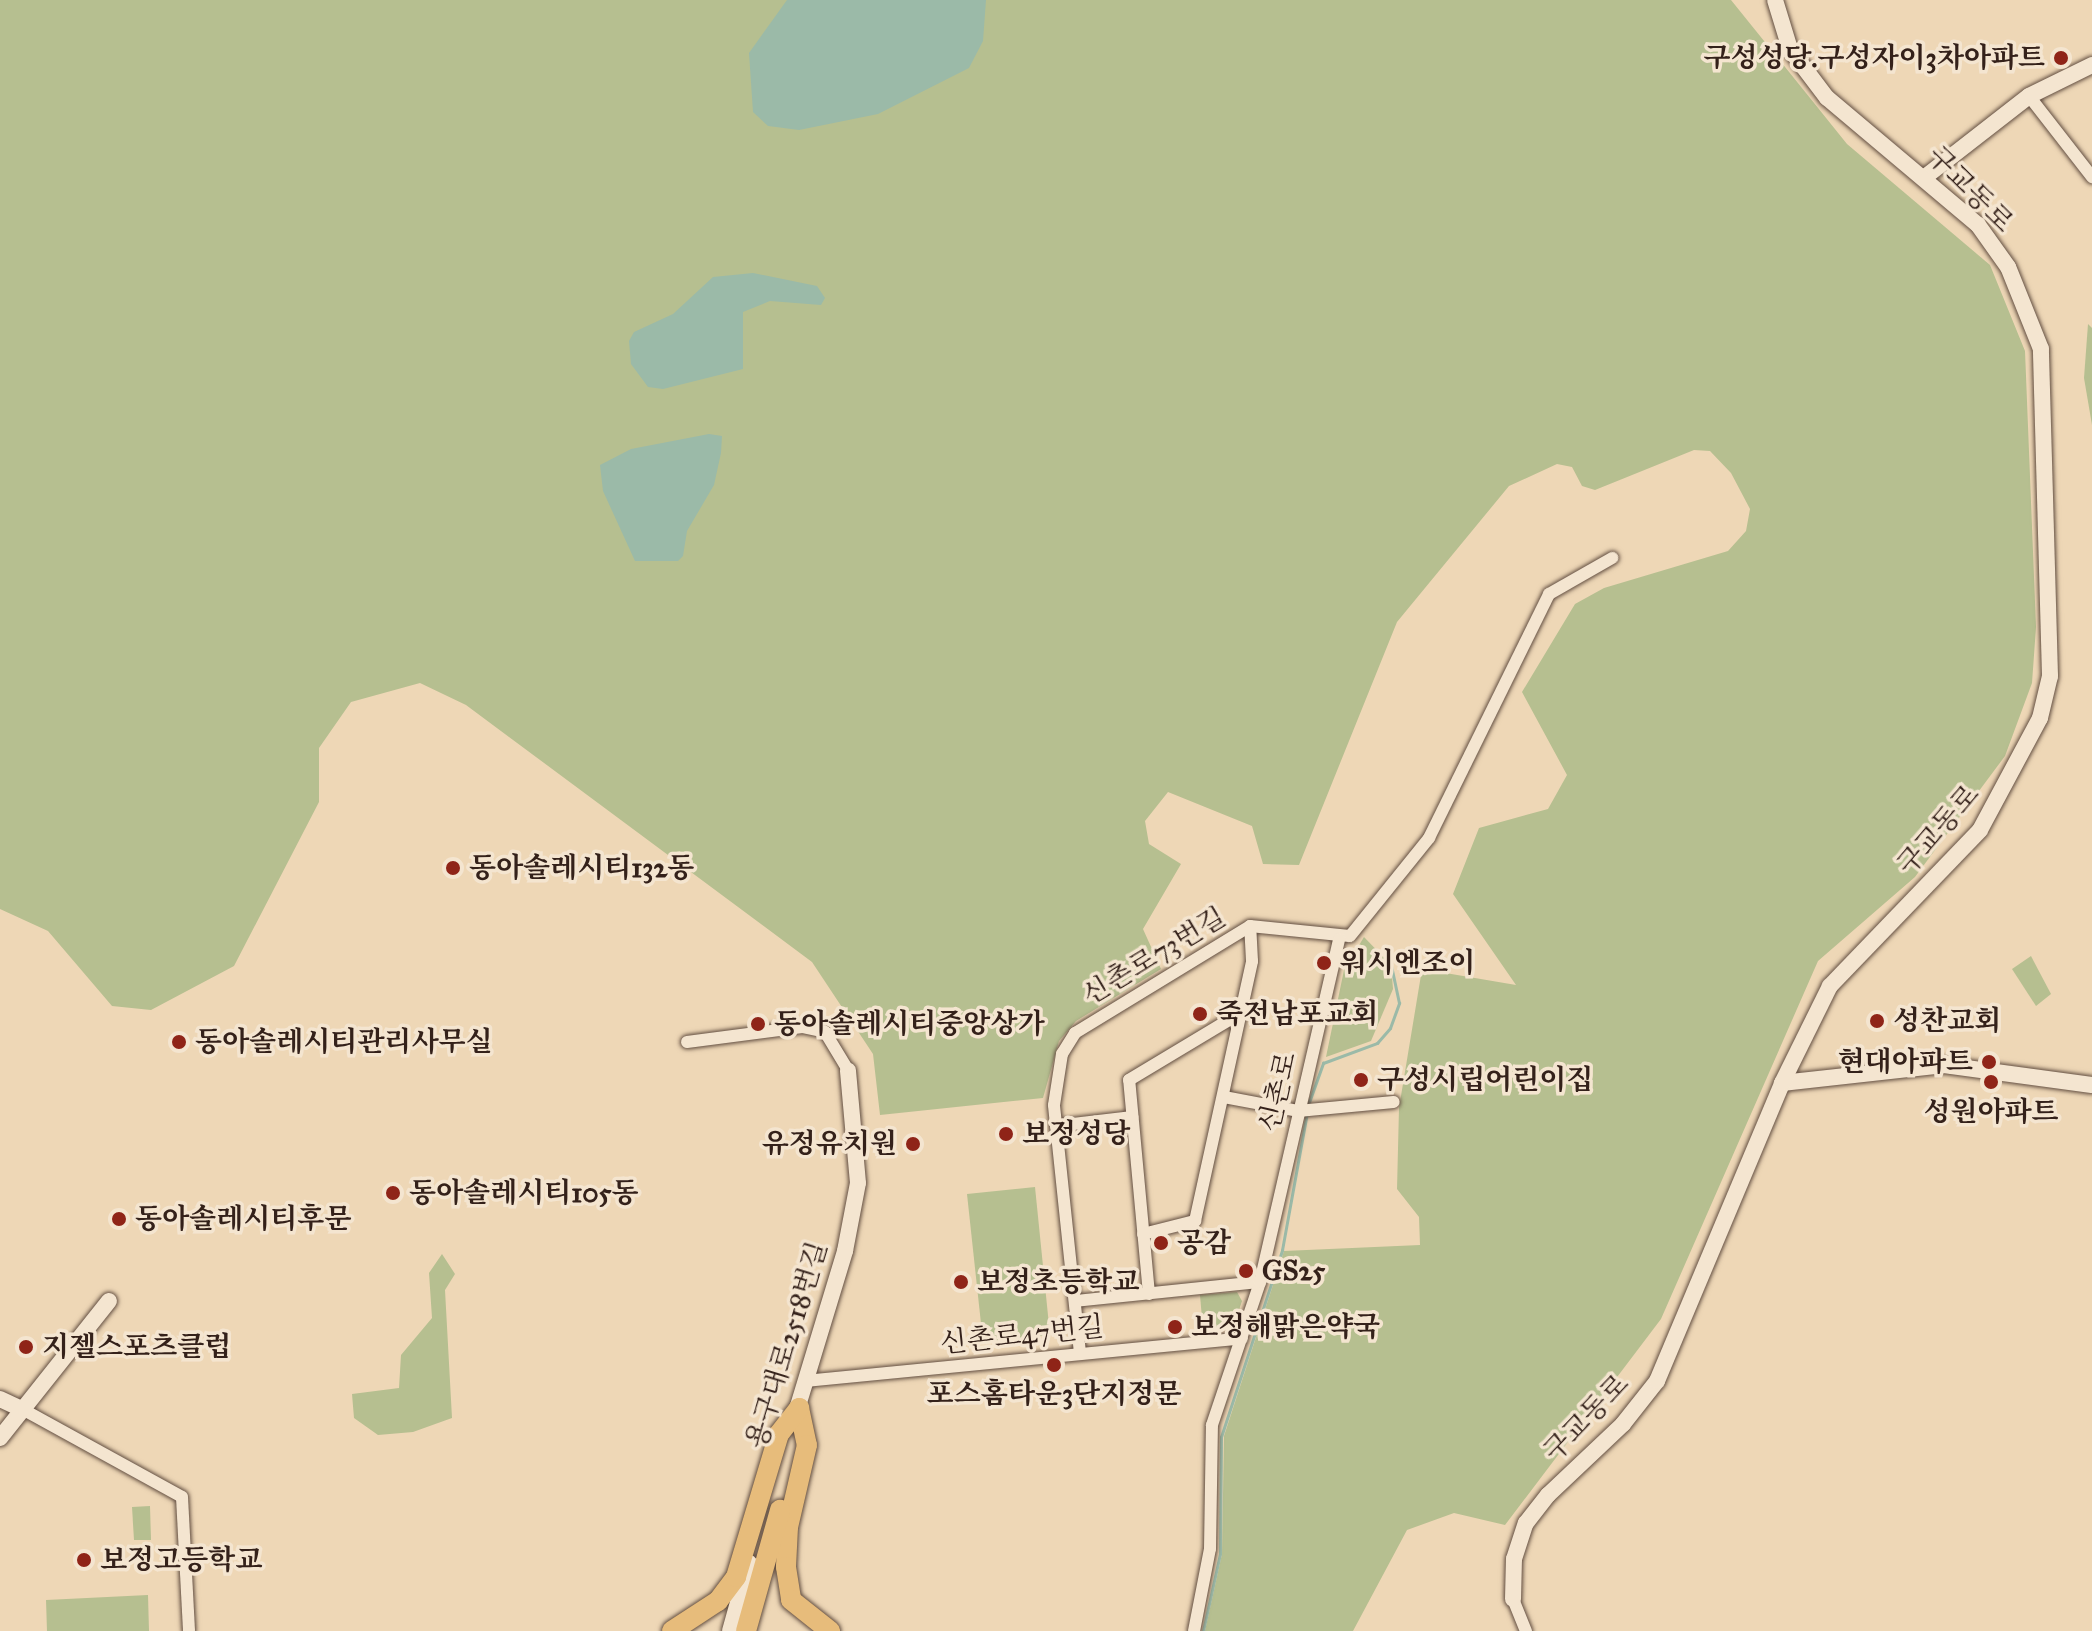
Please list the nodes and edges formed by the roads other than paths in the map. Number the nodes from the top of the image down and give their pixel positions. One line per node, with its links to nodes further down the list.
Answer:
1 (1775, 0): 4 (street, 구교동로)
2 (2092, 65): 3 (street)
3 (2029, 96): 4 (street); 5 (street)
4 (1925, 177): 12 (street, 구교동로)
5 (2092, 177)
6 (1612, 558): 8 (street)
7 (1250, 926): 8 (street, 신촌로73번길); 9 (street, 신촌로73번길); 18 (street, 신촌로73번길)
8 (1339, 939): 16 (street, 신촌로)
9 (1242, 1012): 14 (street, 신촌로73번길); 17 (street)
10 (687, 1042): 11 (street)
11 (848, 1070): 26 (street, 용구대로2518번길)
12 (1782, 1083): 13 (street); 31 (street, 구교동로)
13 (2092, 1085)
14 (1224, 1097): 16 (street); 19 (street, 신촌로73번길)
15 (1394, 1102): 16 (street)
16 (1298, 1111): 20 (street, 신촌로)
17 (1132, 1117): 18 (street); 19 (street)
18 (1056, 1126): 23 (street, 신촌로73번길)
19 (1143, 1234): 21 (street)
20 (1260, 1282): 21 (street); 24 (street, 신촌로)
21 (1149, 1294): 23 (street)
22 (109, 1301): 29 (street)
23 (1075, 1301): 25 (street, 신촌로73번길)
24 (1242, 1338): 25 (street, 신촌로47번길); 37 (street, 신촌로)
25 (1080, 1353): 26 (street, 신촌로47번길)
26 (806, 1381): 28 (street, 용구대로2518번길)
27 (0, 1399): 29 (street)
28 (799, 1408): 33 (main road); 34 (street, 용구대로2518번길); 35 (main road); 36 (main road)
29 (24, 1410): 30 (street); 32 (street)
30 (0, 1438)
31 (1513, 1599): 38 (street, 구교동로)
32 (189, 1631)
33 (672, 1631)
34 (730, 1631)
35 (746, 1631)
36 (830, 1631)
37 (1194, 1631)
38 (1526, 1631)

